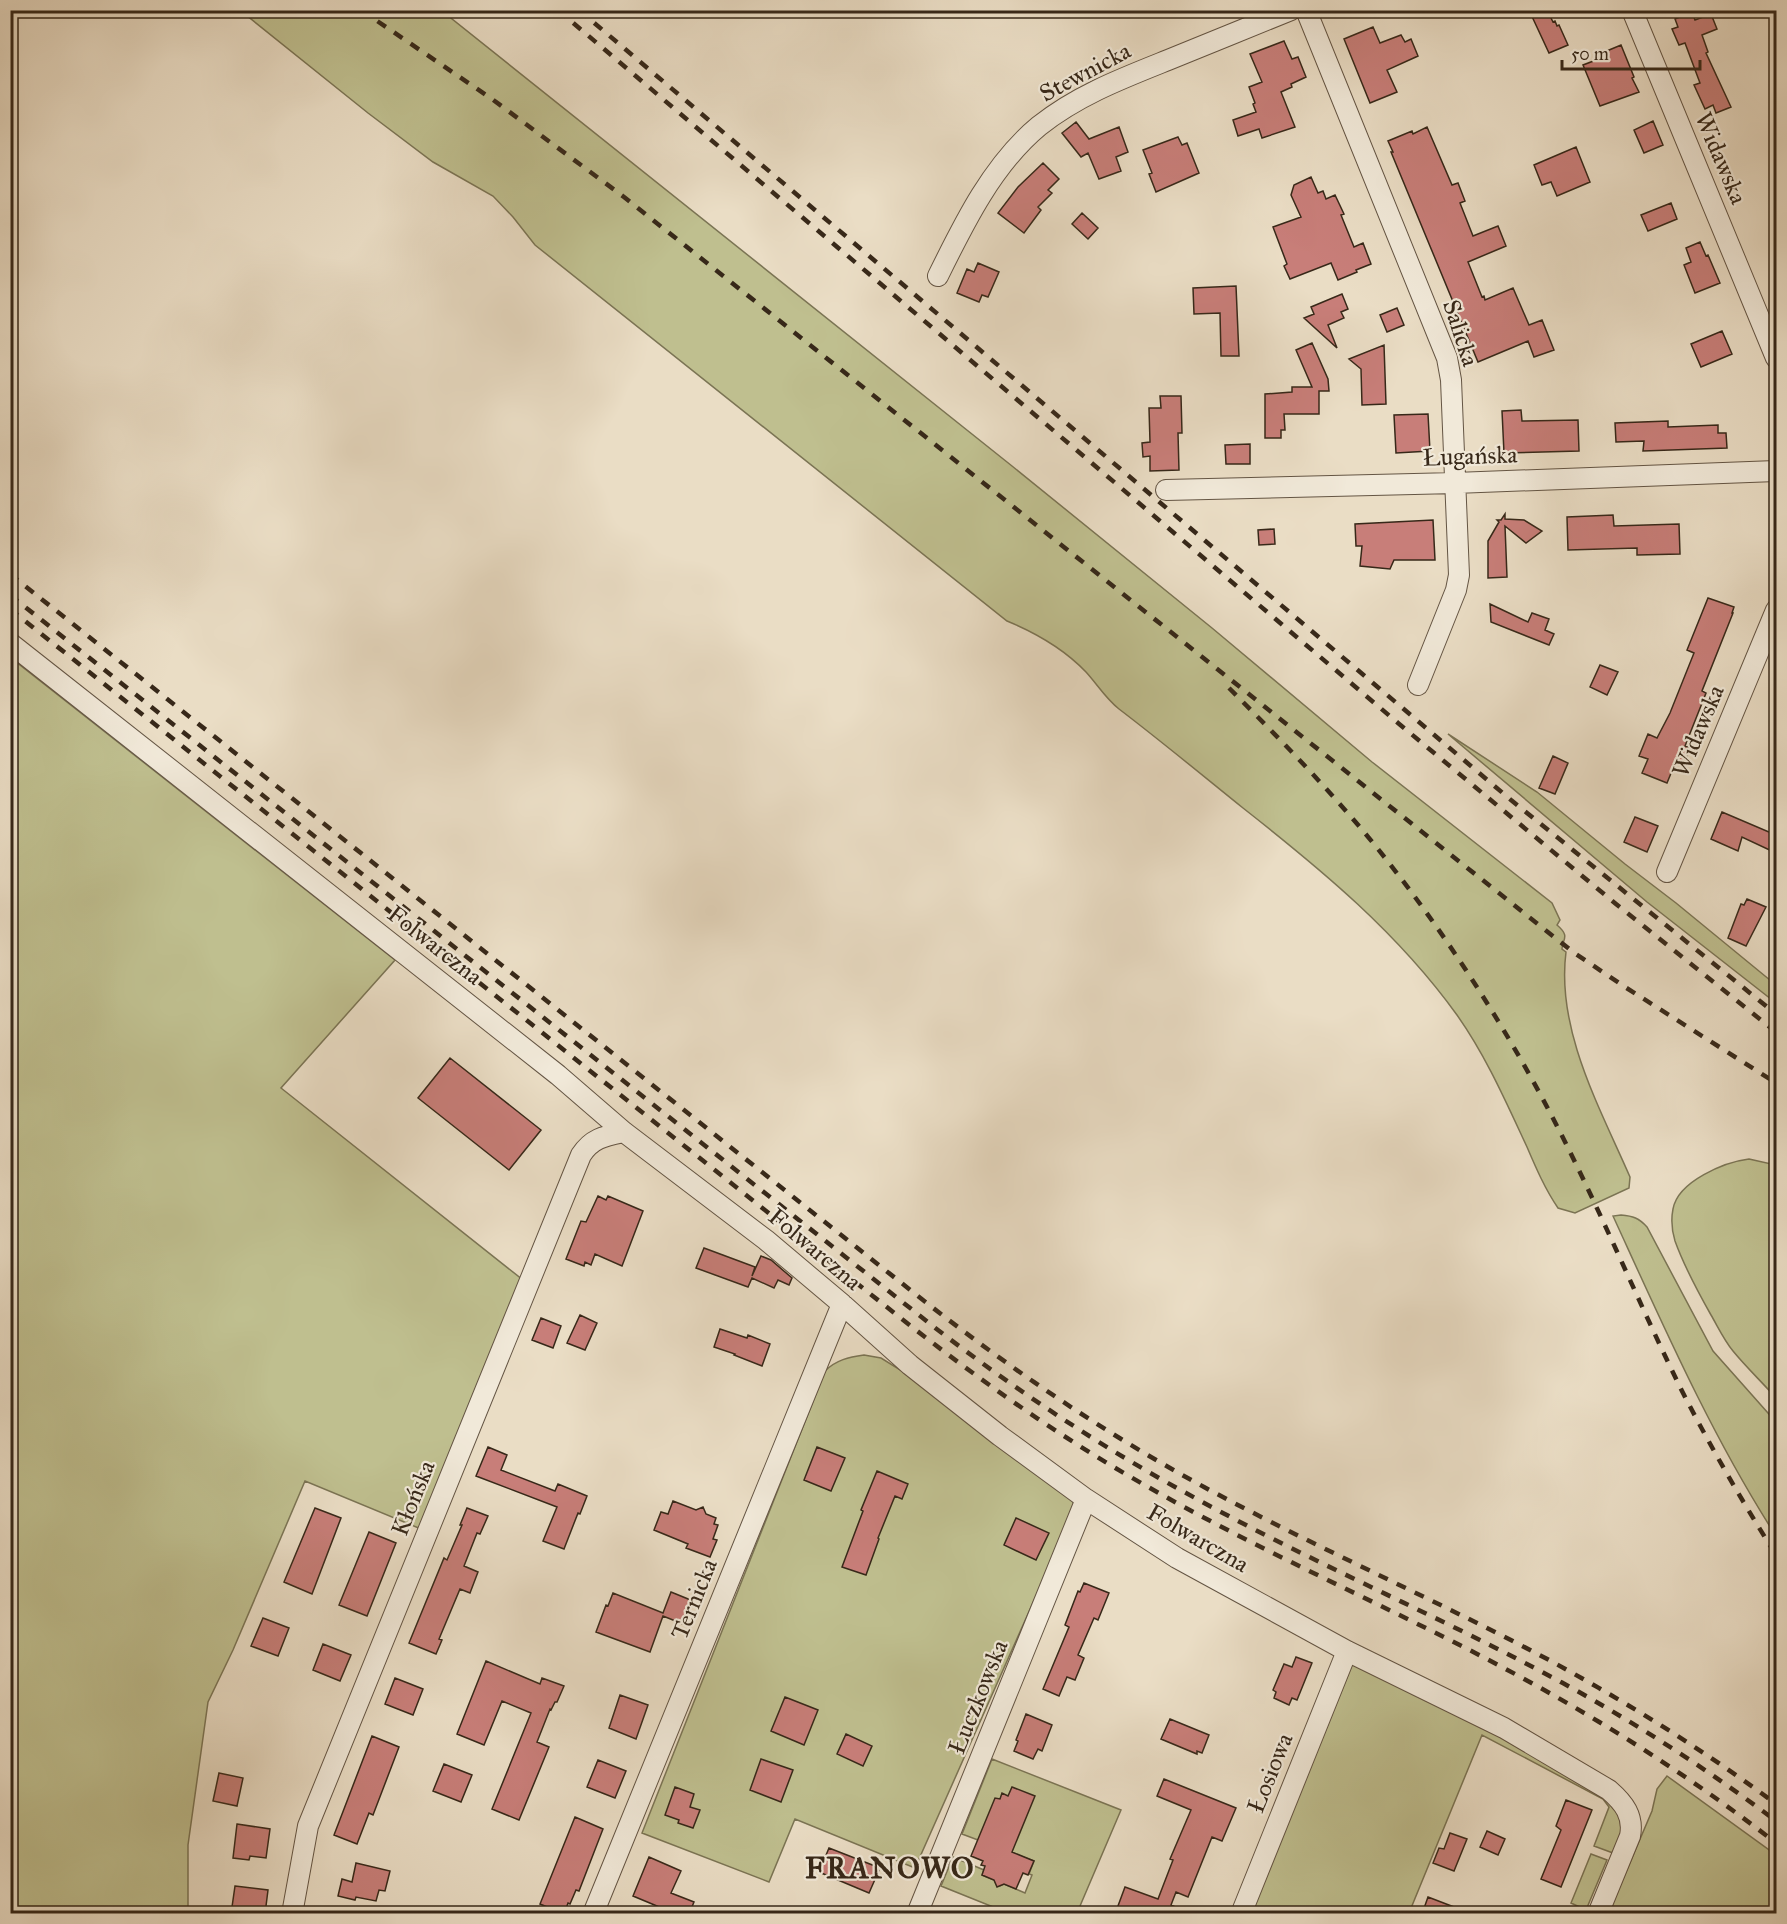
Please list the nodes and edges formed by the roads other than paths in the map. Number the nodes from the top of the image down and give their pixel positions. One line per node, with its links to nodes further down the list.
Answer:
1 (1291, 10): 4 (street, Stewnicka)
2 (1306, 10): 7 (street, Salicka)
3 (1632, 10): 5 (street, Widawska)
4 (938, 276)
5 (1776, 358)
6 (1776, 471): 7 (street, Ługańska)
7 (1455, 483): 8 (street, Ługańska); 11 (street, Salicka)
8 (1166, 490)
9 (1776, 610): 12 (street, Widawska)
10 (10, 643): 13 (street, Folwarczna)
11 (1418, 685)
12 (1668, 872)
13 (624, 1132): 14 (street, Folwarczna); 17 (street, Kłońska)
14 (842, 1304): 15 (street, Folwarczna); 18 (street, Ternicka)
15 (1086, 1499): 16 (street, Folwarczna); 19 (street, Łuczkowska)
16 (1347, 1651): 20 (street, Łosiowa); 21 (street, Folwarczna)
17 (292, 1914)
18 (593, 1914)
19 (917, 1914)
20 (1241, 1914)
21 (1598, 1914)

